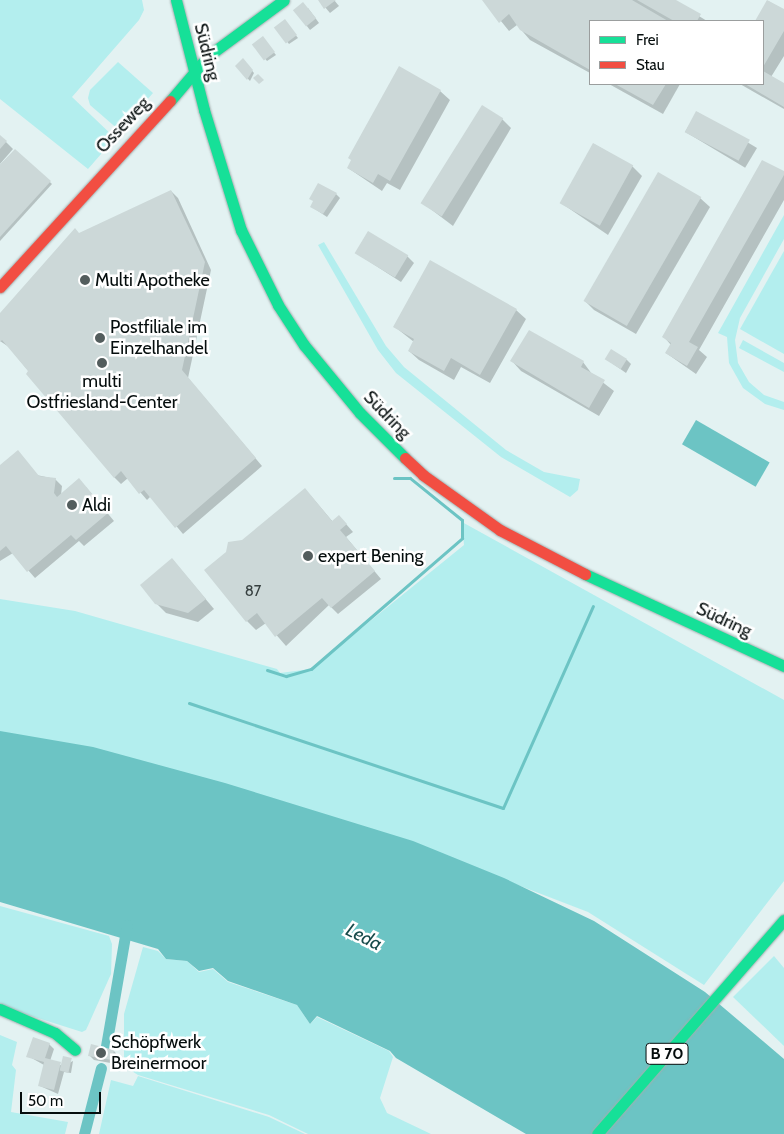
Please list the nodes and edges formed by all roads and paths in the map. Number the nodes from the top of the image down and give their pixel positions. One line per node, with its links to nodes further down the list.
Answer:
1 (176, 0): 3 (main road, Südring)
2 (284, 0): 3 (main road, Osseweg)
3 (194, 71): 4 (main road, Osseweg); 5 (main road, Südring)
4 (0, 286)
5 (784, 666)
6 (784, 920): 9 (main road, B 70)
7 (0, 1009): 8 (main road)
8 (75, 1050)
9 (597, 1134)

